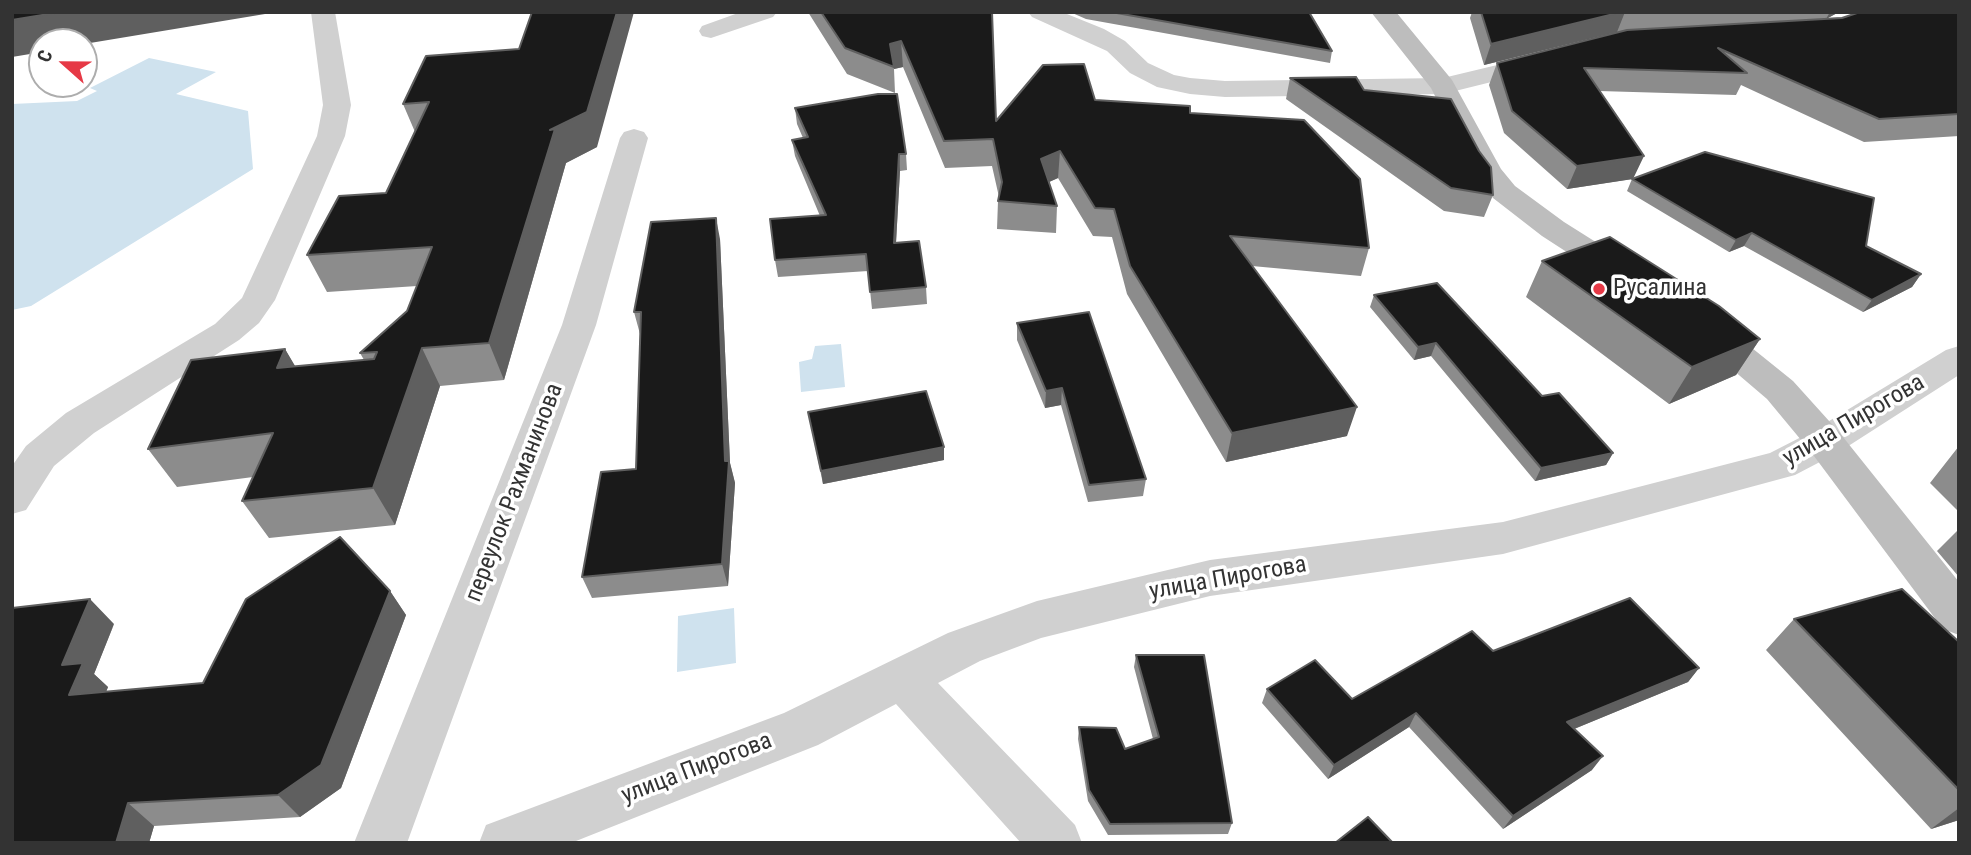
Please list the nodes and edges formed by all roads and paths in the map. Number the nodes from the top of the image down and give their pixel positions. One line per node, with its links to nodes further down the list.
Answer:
1 (323, 12): 11 (street)
2 (765, 12): 5 (street)
3 (1040, 12): 7 (street)
4 (1383, 12): 7 (street)
5 (711, 31)
6 (1569, 54): 7 (street)
7 (1443, 86): 10 (street)
8 (634, 138): 15 (street, переулок Рахманинова)
9 (1959, 358): 10 (street, улица Пирогова)
10 (1825, 442): 13 (street); 14 (street, улица Пирогова)
11 (26, 456): 12 (street)
12 (12, 499)
13 (1959, 616)
14 (903, 679): 16 (street, улица Пирогова); 17 (street)
15 (380, 843)
16 (505, 843)
17 (1056, 843)

